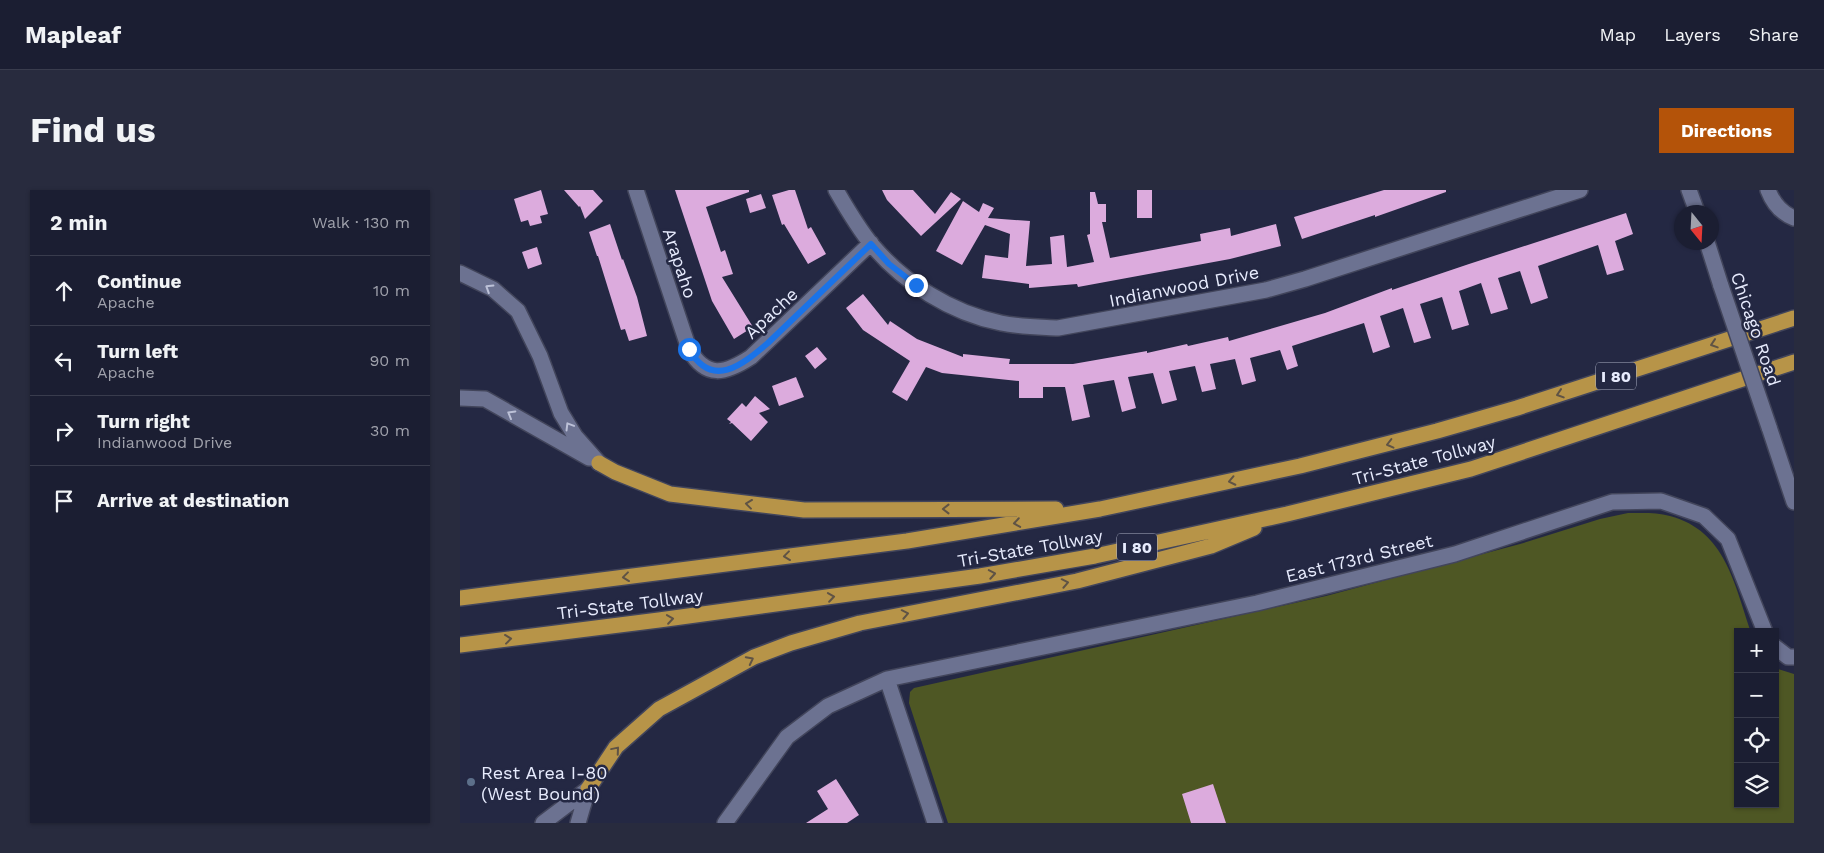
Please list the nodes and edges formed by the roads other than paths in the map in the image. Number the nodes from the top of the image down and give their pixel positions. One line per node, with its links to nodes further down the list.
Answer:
1 (636, 190): 12 (street, Arapaho)
2 (836, 190): 8 (street, Indianwood Drive)
3 (1580, 190): 8 (street, Indianwood Drive)
4 (1689, 190): 6 (street)
5 (1768, 190): 7 (street)
6 (1694, 205)
7 (1794, 218)
8 (871, 244): 12 (street, Apache)
9 (1710, 250): 16 (street, Chicago Road, bridge)
10 (460, 273): 15 (street, one-way to 10)
11 (1794, 318): 17 (highway, Tri-State Tollway / I 80, one-way to 17)
12 (689, 349)
13 (1794, 362): 18 (highway, Tri-State Tollway / I 80)
14 (460, 398): 15 (street, one-way to 14)
15 (600, 463): 17 (highway, one-way to 15)
16 (1794, 502)
17 (1100, 509): 19 (highway, Tri-State Tollway / I 80, one-way to 19)
18 (1286, 514): 21 (highway, Tri-State Tollway / I 80, one-way to 18); 25 (highway, one-way to 18)
19 (460, 598)
20 (1763, 628): 24 (street, East 173rd Street)
21 (460, 645)
22 (1779, 650): 23 (street)
23 (1794, 657)
24 (887, 679): 28 (street, East 173rd Street); 29 (street)
25 (588, 789): 26 (street); 27 (street)
26 (543, 823)
27 (578, 823)
28 (725, 823)
29 (935, 823)

